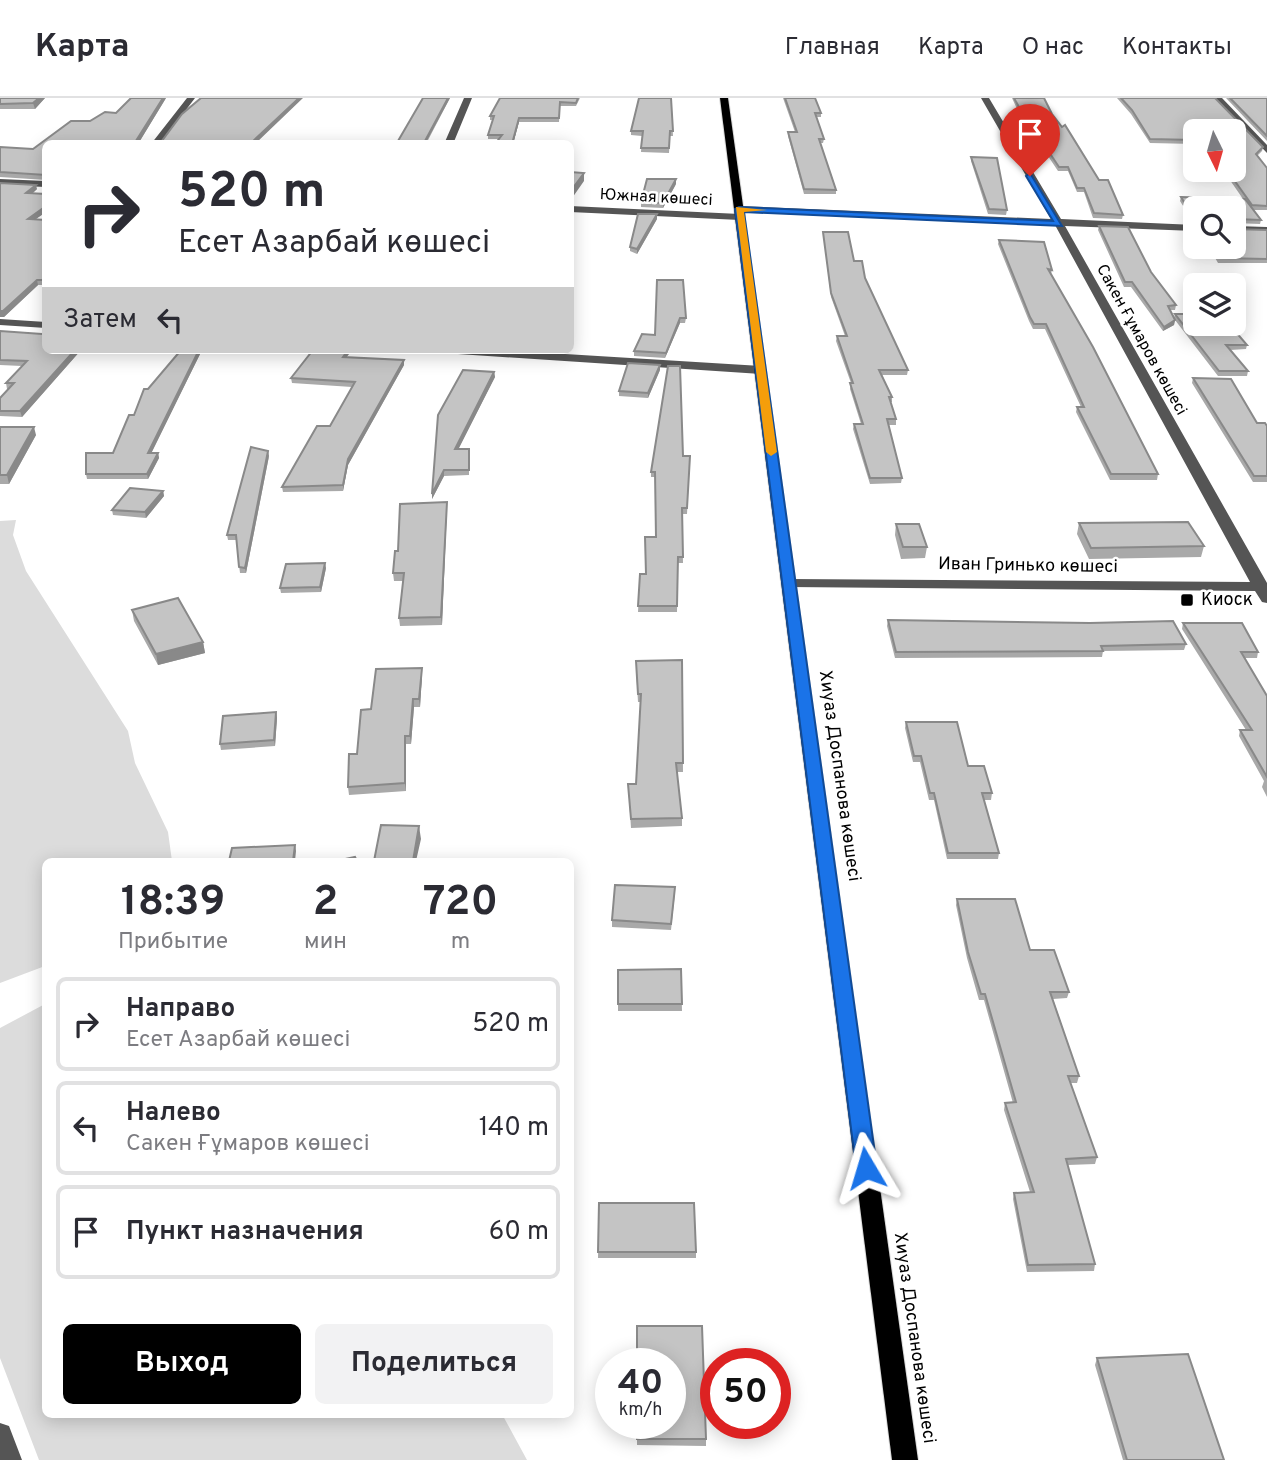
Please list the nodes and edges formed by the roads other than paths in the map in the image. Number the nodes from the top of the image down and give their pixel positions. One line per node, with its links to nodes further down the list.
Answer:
1 (191, 98): 6 (street)
2 (468, 98): 7 (street)
3 (724, 98): 12 (main road, Хиуаз Доспанова көшесі)
4 (985, 98): 13 (street, Сакен Ғұмаров көшесі)
5 (1219, 98): 8 (street)
6 (158, 140)
7 (450, 140)
8 (1267, 150)
9 (0, 182): 10 (street)
10 (42, 184)
11 (574, 209): 12 (street, Южная көшесі)
12 (740, 213): 13 (street, Южная көшесі); 20 (main road, Хиуаз Доспанова көшесі)
13 (1059, 224): 14 (street, Южная көшесі); 22 (street, Сакен Ғұмаров көшесі)
14 (1183, 228)
15 (1246, 229): 16 (street)
16 (1267, 230)
17 (0, 322): 18 (street)
18 (42, 325)
19 (507, 354): 20 (street)
20 (761, 370): 21 (main road, Хиуаз Доспанова көшесі)
21 (789, 583): 22 (street, Иван Гринько көшесі); 25 (main road, Хиуаз Доспанова көшесі)
22 (1264, 591)
23 (0, 1435): 24 (street)
24 (9, 1460)
25 (905, 1460)

